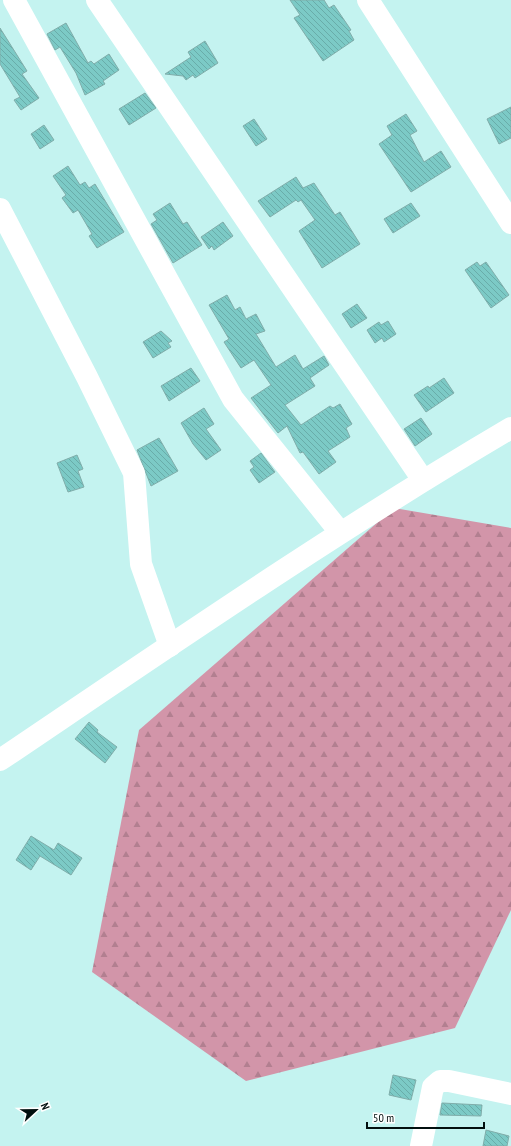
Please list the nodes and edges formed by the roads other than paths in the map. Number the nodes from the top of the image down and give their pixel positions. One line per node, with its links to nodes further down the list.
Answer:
1 (14, 0): 8 (street)
2 (97, 0): 7 (street)
3 (368, 0): 5 (street)
4 (0, 209): 9 (street)
5 (511, 223)
6 (511, 428): 7 (street)
7 (422, 480): 8 (street)
8 (340, 532): 9 (street)
9 (170, 646): 10 (street)
10 (0, 760)
11 (511, 1094): 12 (street)
12 (421, 1146)

